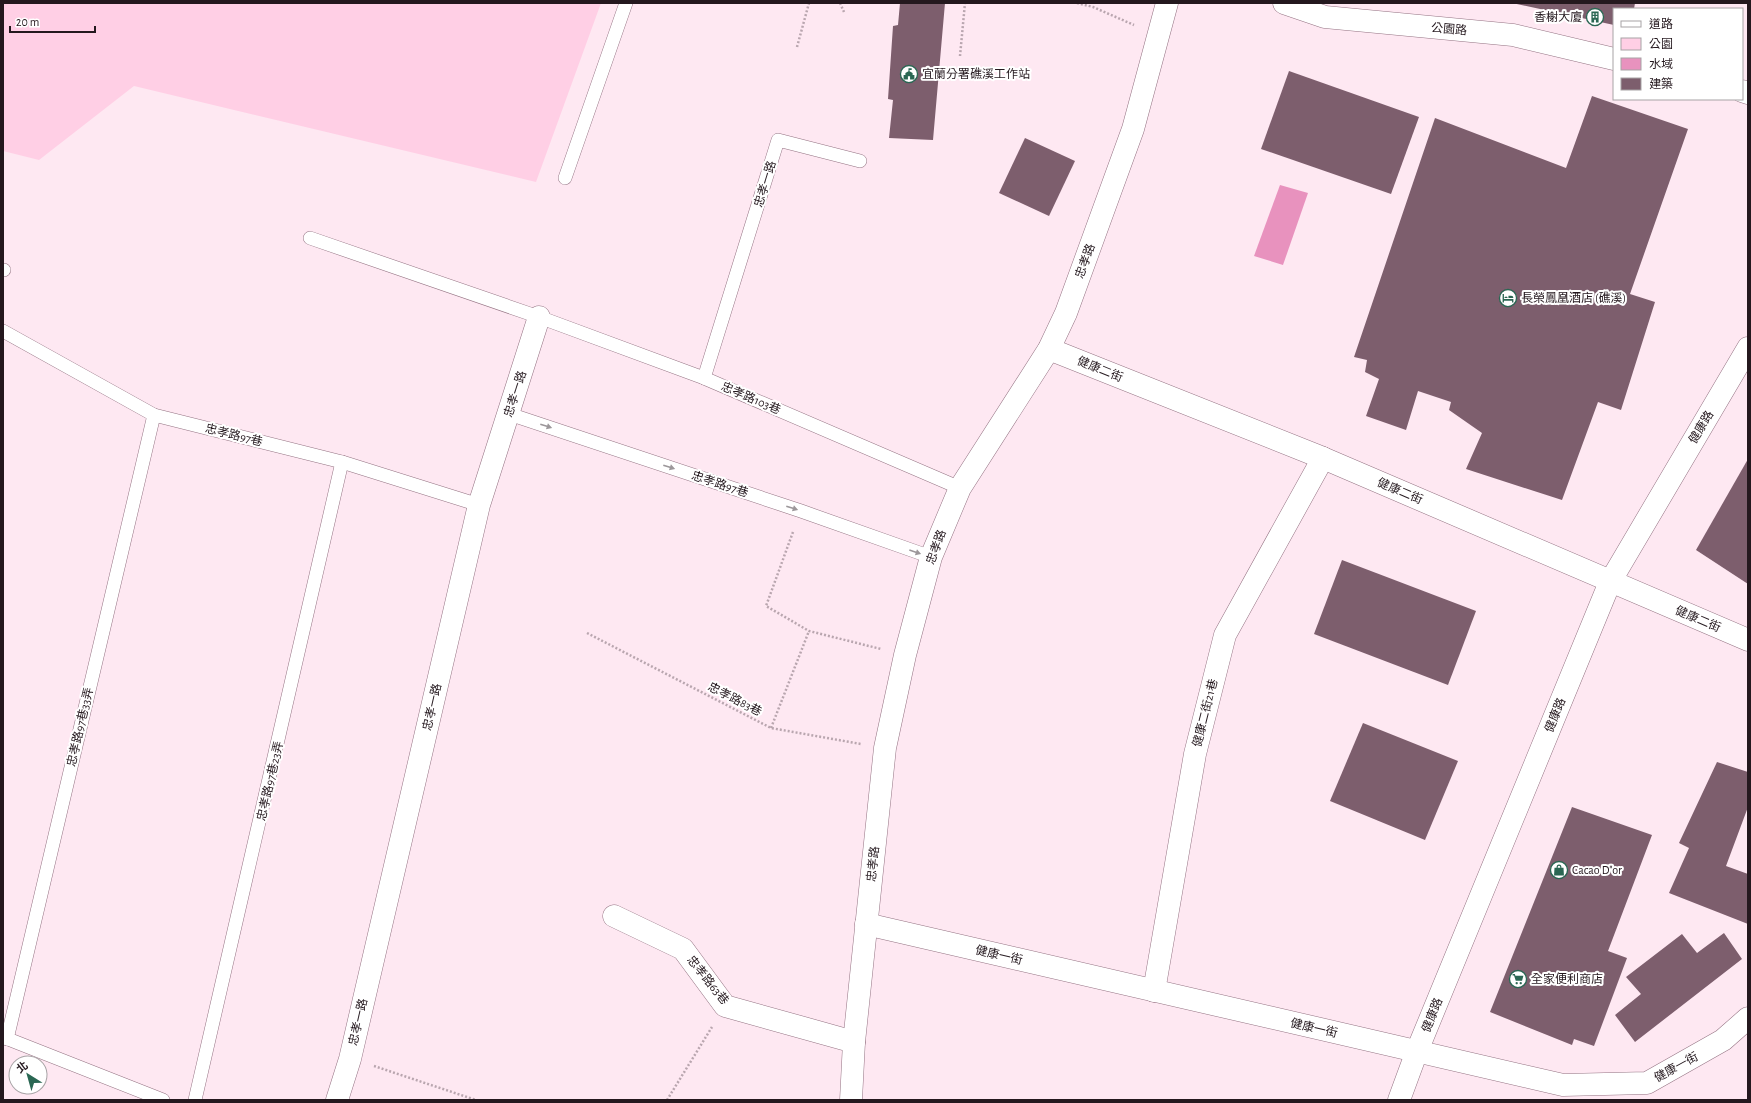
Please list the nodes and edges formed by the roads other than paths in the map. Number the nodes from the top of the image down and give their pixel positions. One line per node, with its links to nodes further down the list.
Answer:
1 (626, 3): 6 (lane)
2 (1167, 3): 11 (street, 忠孝路)
3 (1284, 3): 4 (street, 公園路)
4 (1613, 59)
5 (860, 161): 12 (lane, 忠孝一路)
6 (565, 178)
7 (310, 238): 8 (lane, 忠孝路103巷)
8 (540, 317): 12 (lane, 忠孝路103巷); 13 (street, 忠孝一路)
9 (3, 331): 14 (lane, 忠孝路97巷)
10 (1748, 348): 20 (street, 健康路)
11 (1049, 349): 15 (street, 健康二街); 17 (street, 忠孝路)
12 (704, 378): 17 (lane, 忠孝路103巷)
13 (509, 414): 18 (street, 忠孝一路); 19 (lane, 忠孝路97巷, one-way to 19)
14 (154, 415): 16 (lane, 忠孝路97巷); 26 (lane, 忠孝路97巷33弄)
15 (1323, 458): 20 (street, 健康二街); 24 (street, 健康二街21巷)
16 (342, 462): 18 (lane, 忠孝路97巷); 30 (lane, 忠孝路97巷23弄)
17 (960, 488): 19 (street, 忠孝路)
18 (479, 505): 31 (street, 忠孝一路)
19 (931, 557): 23 (street, 忠孝路)
20 (1610, 582): 21 (street, 健康二街); 28 (street, 健康路)
21 (1748, 640)
22 (614, 916): 27 (street, 忠孝路63巷)
23 (866, 924): 24 (street, 健康一街); 27 (street, 忠孝路)
24 (1154, 991): 28 (street, 健康一街)
25 (1748, 1018): 28 (street, 健康一街)
26 (5, 1038): 29 (lane)
27 (854, 1042): 32 (street, 忠孝路)
28 (1417, 1051): 33 (street, 健康路)
29 (163, 1100)
30 (195, 1100)
31 (337, 1100)
32 (851, 1100)
33 (1399, 1100)

